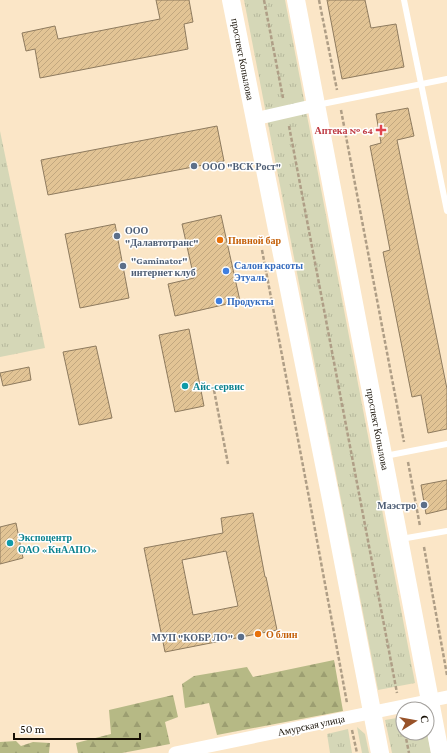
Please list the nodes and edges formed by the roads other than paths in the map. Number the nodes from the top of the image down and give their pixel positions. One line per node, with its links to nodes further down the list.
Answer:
1 (231, 0): 7 (street, проспект Копылова)
2 (296, 0): 6 (street, проспект Копылова)
3 (404, 0): 5 (lane)
4 (447, 79): 5 (lane)
5 (422, 84): 6 (lane); 8 (lane)
6 (316, 105): 7 (street); 10 (street, проспект Копылова)
7 (255, 119): 16 (street, проспект Копылова)
8 (447, 209)
9 (447, 444): 10 (lane)
10 (383, 456): 12 (street, проспект Копылова)
11 (447, 531): 12 (lane)
12 (399, 540): 14 (street, проспект Копылова)
13 (447, 697): 14 (street, Амурская улица)
14 (429, 701)
15 (395, 708): 16 (street, Амурская улица)
16 (372, 712): 18 (street, Амурская улица); 19 (street, проспект Копылова)
17 (435, 729): 20 (street, проспект Копылова)
18 (175, 753)
19 (380, 753)
20 (440, 753)

